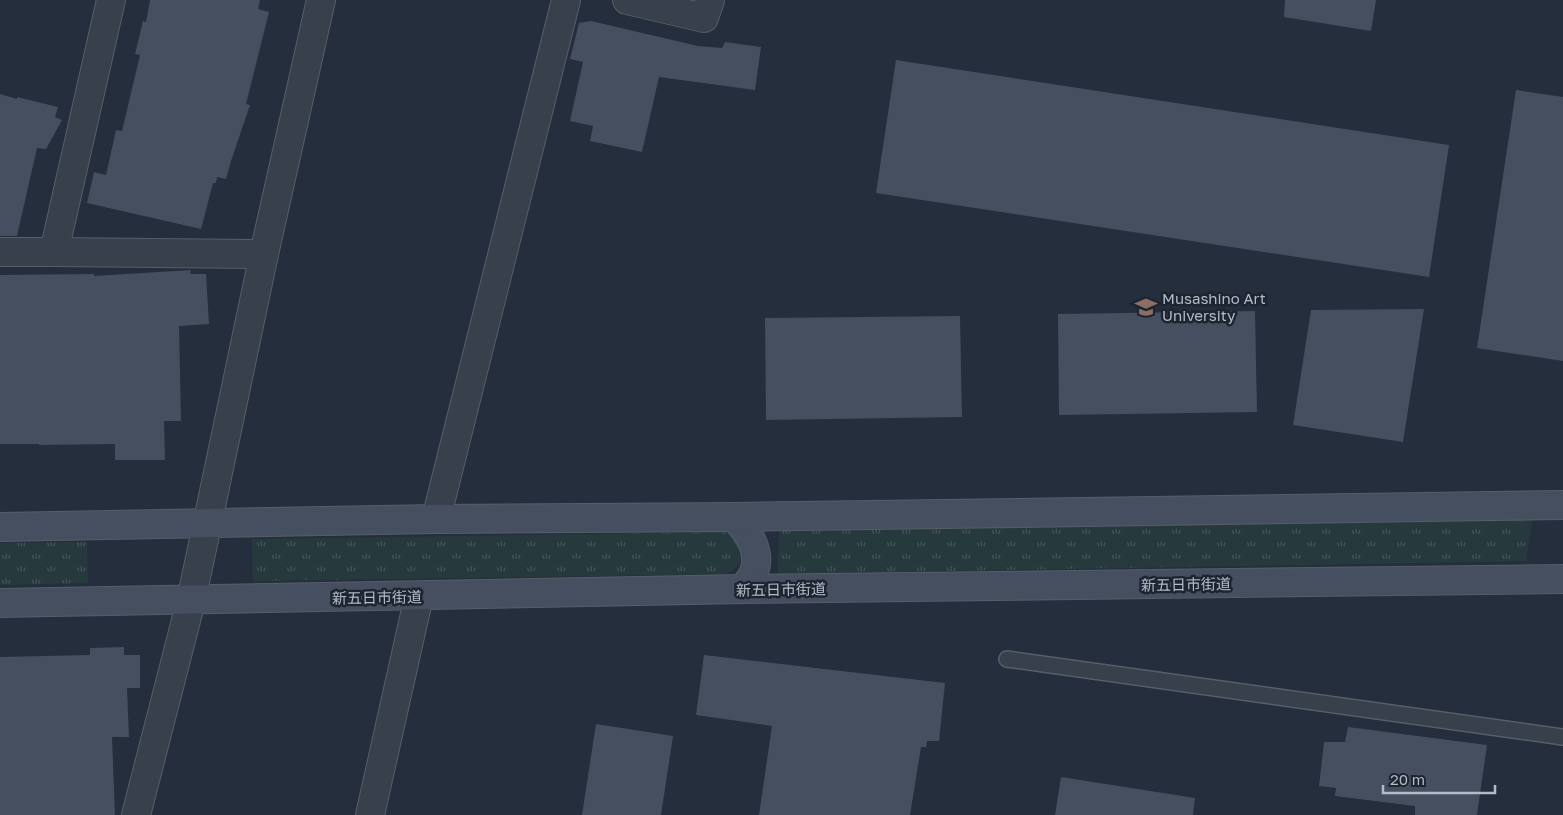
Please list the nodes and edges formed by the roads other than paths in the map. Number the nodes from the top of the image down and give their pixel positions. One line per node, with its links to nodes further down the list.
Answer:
1 (111, 0): 7 (street)
2 (321, 0): 8 (street)
3 (566, 0): 11 (street)
4 (627, 0): 5 (street)
5 (710, 0)
6 (0, 252): 7 (street)
7 (54, 252): 8 (street)
8 (264, 254): 12 (street)
9 (1563, 505): 10 (street)
10 (734, 517): 11 (street); 15 (street)
11 (436, 519): 12 (street)
12 (208, 523): 13 (street); 17 (street)
13 (0, 527)
14 (1563, 579): 15 (street, 新五日市街道)
15 (743, 590): 16 (street, 新五日市街道)
16 (419, 596): 17 (street, 新五日市街道); 22 (street)
17 (191, 601): 18 (street, 新五日市街道); 21 (street)
18 (0, 604)
19 (1008, 659): 20 (lane)
20 (1563, 737)
21 (136, 815)
22 (370, 815)

